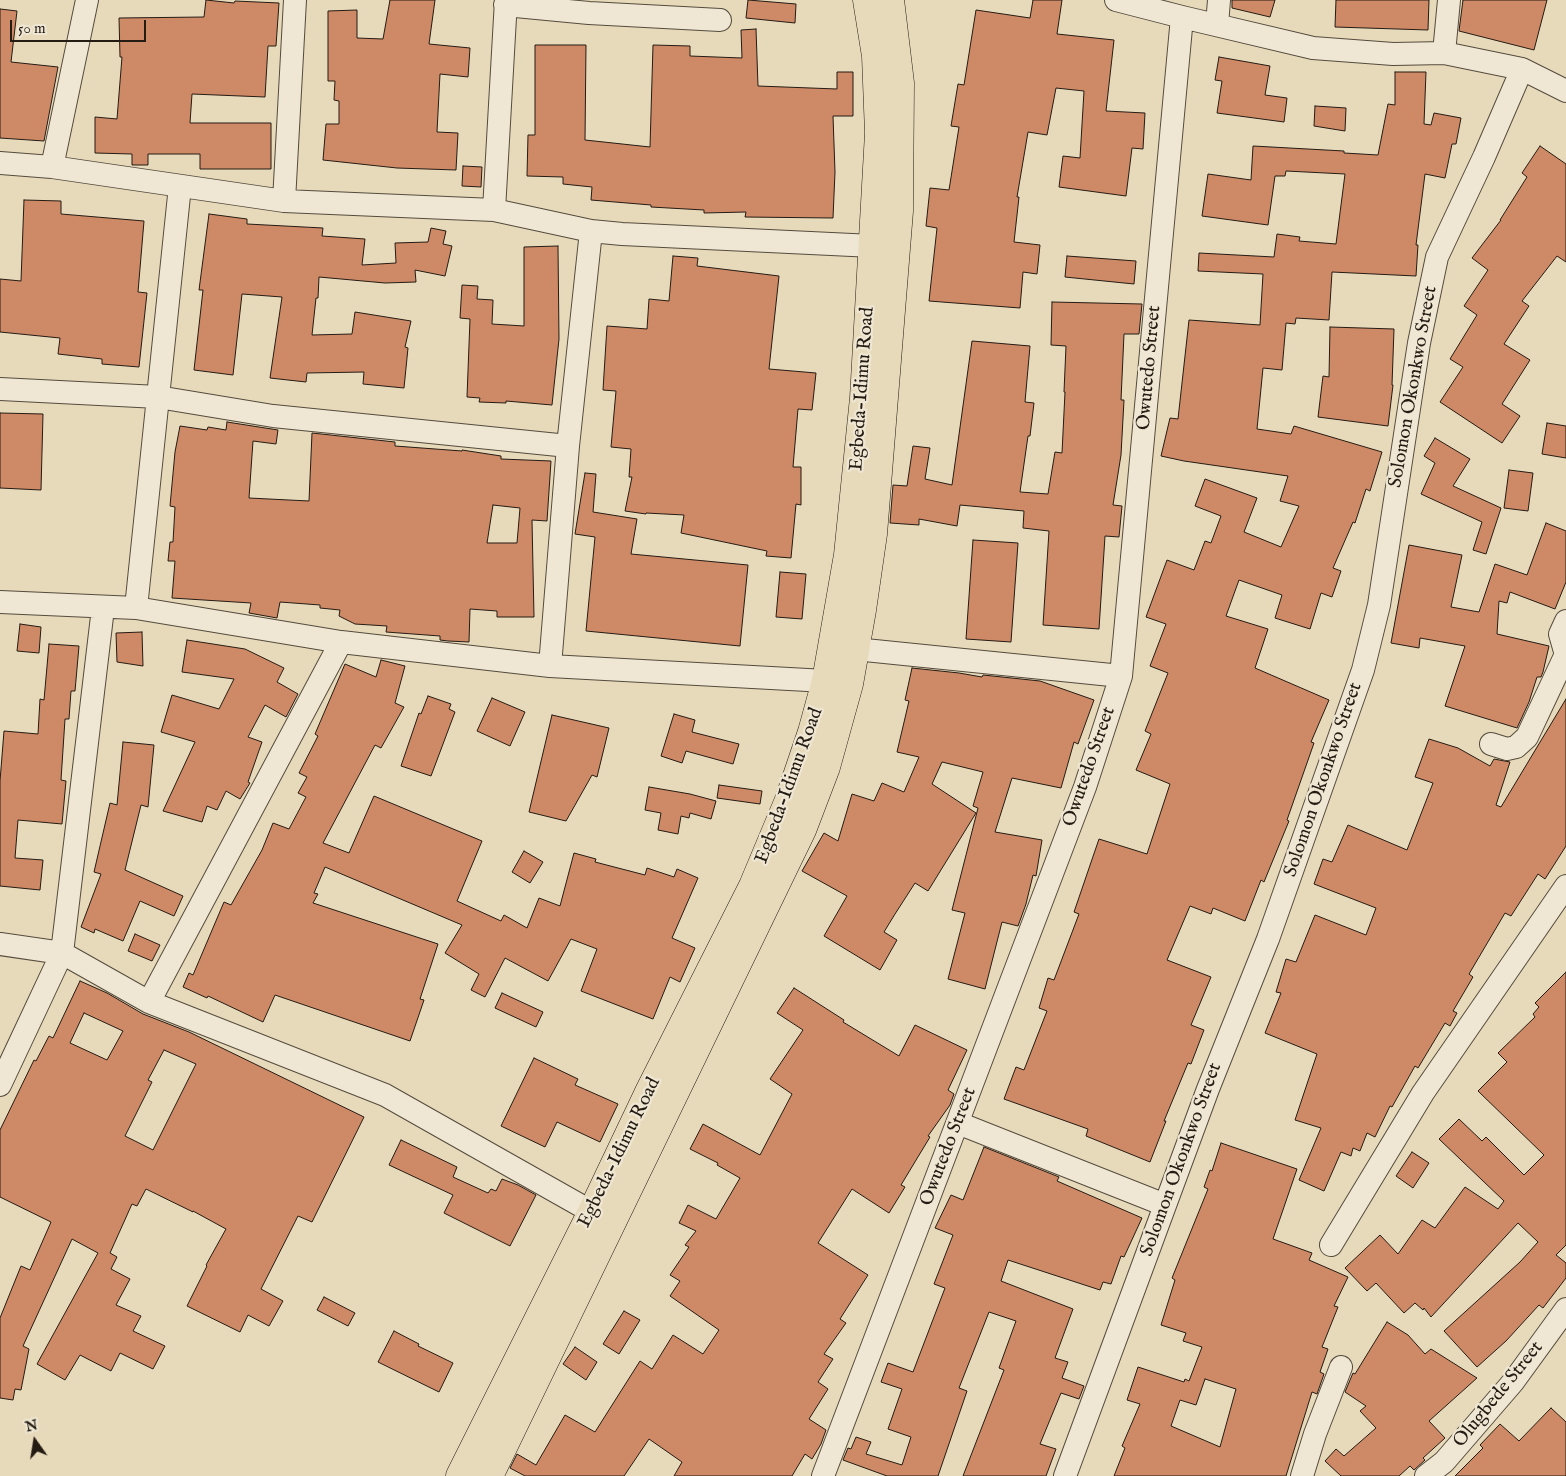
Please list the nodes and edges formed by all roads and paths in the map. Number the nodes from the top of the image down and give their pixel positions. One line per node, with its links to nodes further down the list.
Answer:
1 (87, 0): 16 (street)
2 (295, 0): 18 (street)
3 (867, 0): 21 (main road, Egbeda-Idimu Road)
4 (890, 0): 30 (main road, Egbeda-Idimu Road)
5 (1116, 0): 9 (street)
6 (1220, 0): 11 (street)
7 (1449, 0): 12 (street)
8 (506, 3): 10 (street); 19 (street)
9 (1182, 17): 11 (street); 33 (street, Owutedo Street)
10 (720, 20)
11 (1217, 25): 12 (street)
12 (1444, 53): 13 (street)
13 (1522, 69): 14 (street); 42 (street, Solomon Okonkwo Street)
14 (1566, 91)
15 (0, 163): 16 (street)
16 (52, 167): 17 (street)
17 (180, 186): 18 (street); 23 (street)
18 (284, 201): 19 (street)
19 (494, 210): 20 (street)
20 (591, 231): 21 (street); 24 (street)
21 (873, 246): 34 (main road, Egbeda-Idimu Road)
22 (0, 389): 23 (street)
23 (158, 397): 24 (street); 27 (street)
24 (568, 446): 32 (street)
25 (0, 602): 26 (street)
26 (103, 608): 27 (street); 38 (street)
27 (136, 608): 29 (street)
28 (1566, 621): 31 (street)
29 (341, 642): 32 (street); 39 (street)
30 (855, 650): 33 (street); 48 (main road, Egbeda-Idimu Road)
31 (1566, 654): 35 (street)
32 (550, 666): 34 (street)
33 (1121, 676): 41 (street, Owutedo Street)
34 (826, 682): 43 (main road, Egbeda-Idimu Road)
35 (1491, 744)
36 (1566, 886): 44 (street)
37 (0, 944): 38 (street)
38 (62, 953): 39 (street); 40 (street)
39 (149, 1002): 43 (street)
40 (0, 1085)
41 (958, 1123): 42 (street); 49 (street, Owutedo Street)
42 (1165, 1205): 50 (street, Solomon Okonkwo Street)
43 (592, 1212): 47 (main road, Egbeda-Idimu Road)
44 (1331, 1245)
45 (1566, 1309): 52 (street, Olugbede Street)
46 (1341, 1367): 51 (street)
47 (460, 1476)
48 (489, 1476)
49 (823, 1476)
50 (1064, 1476)
51 (1302, 1476)
52 (1426, 1476)

